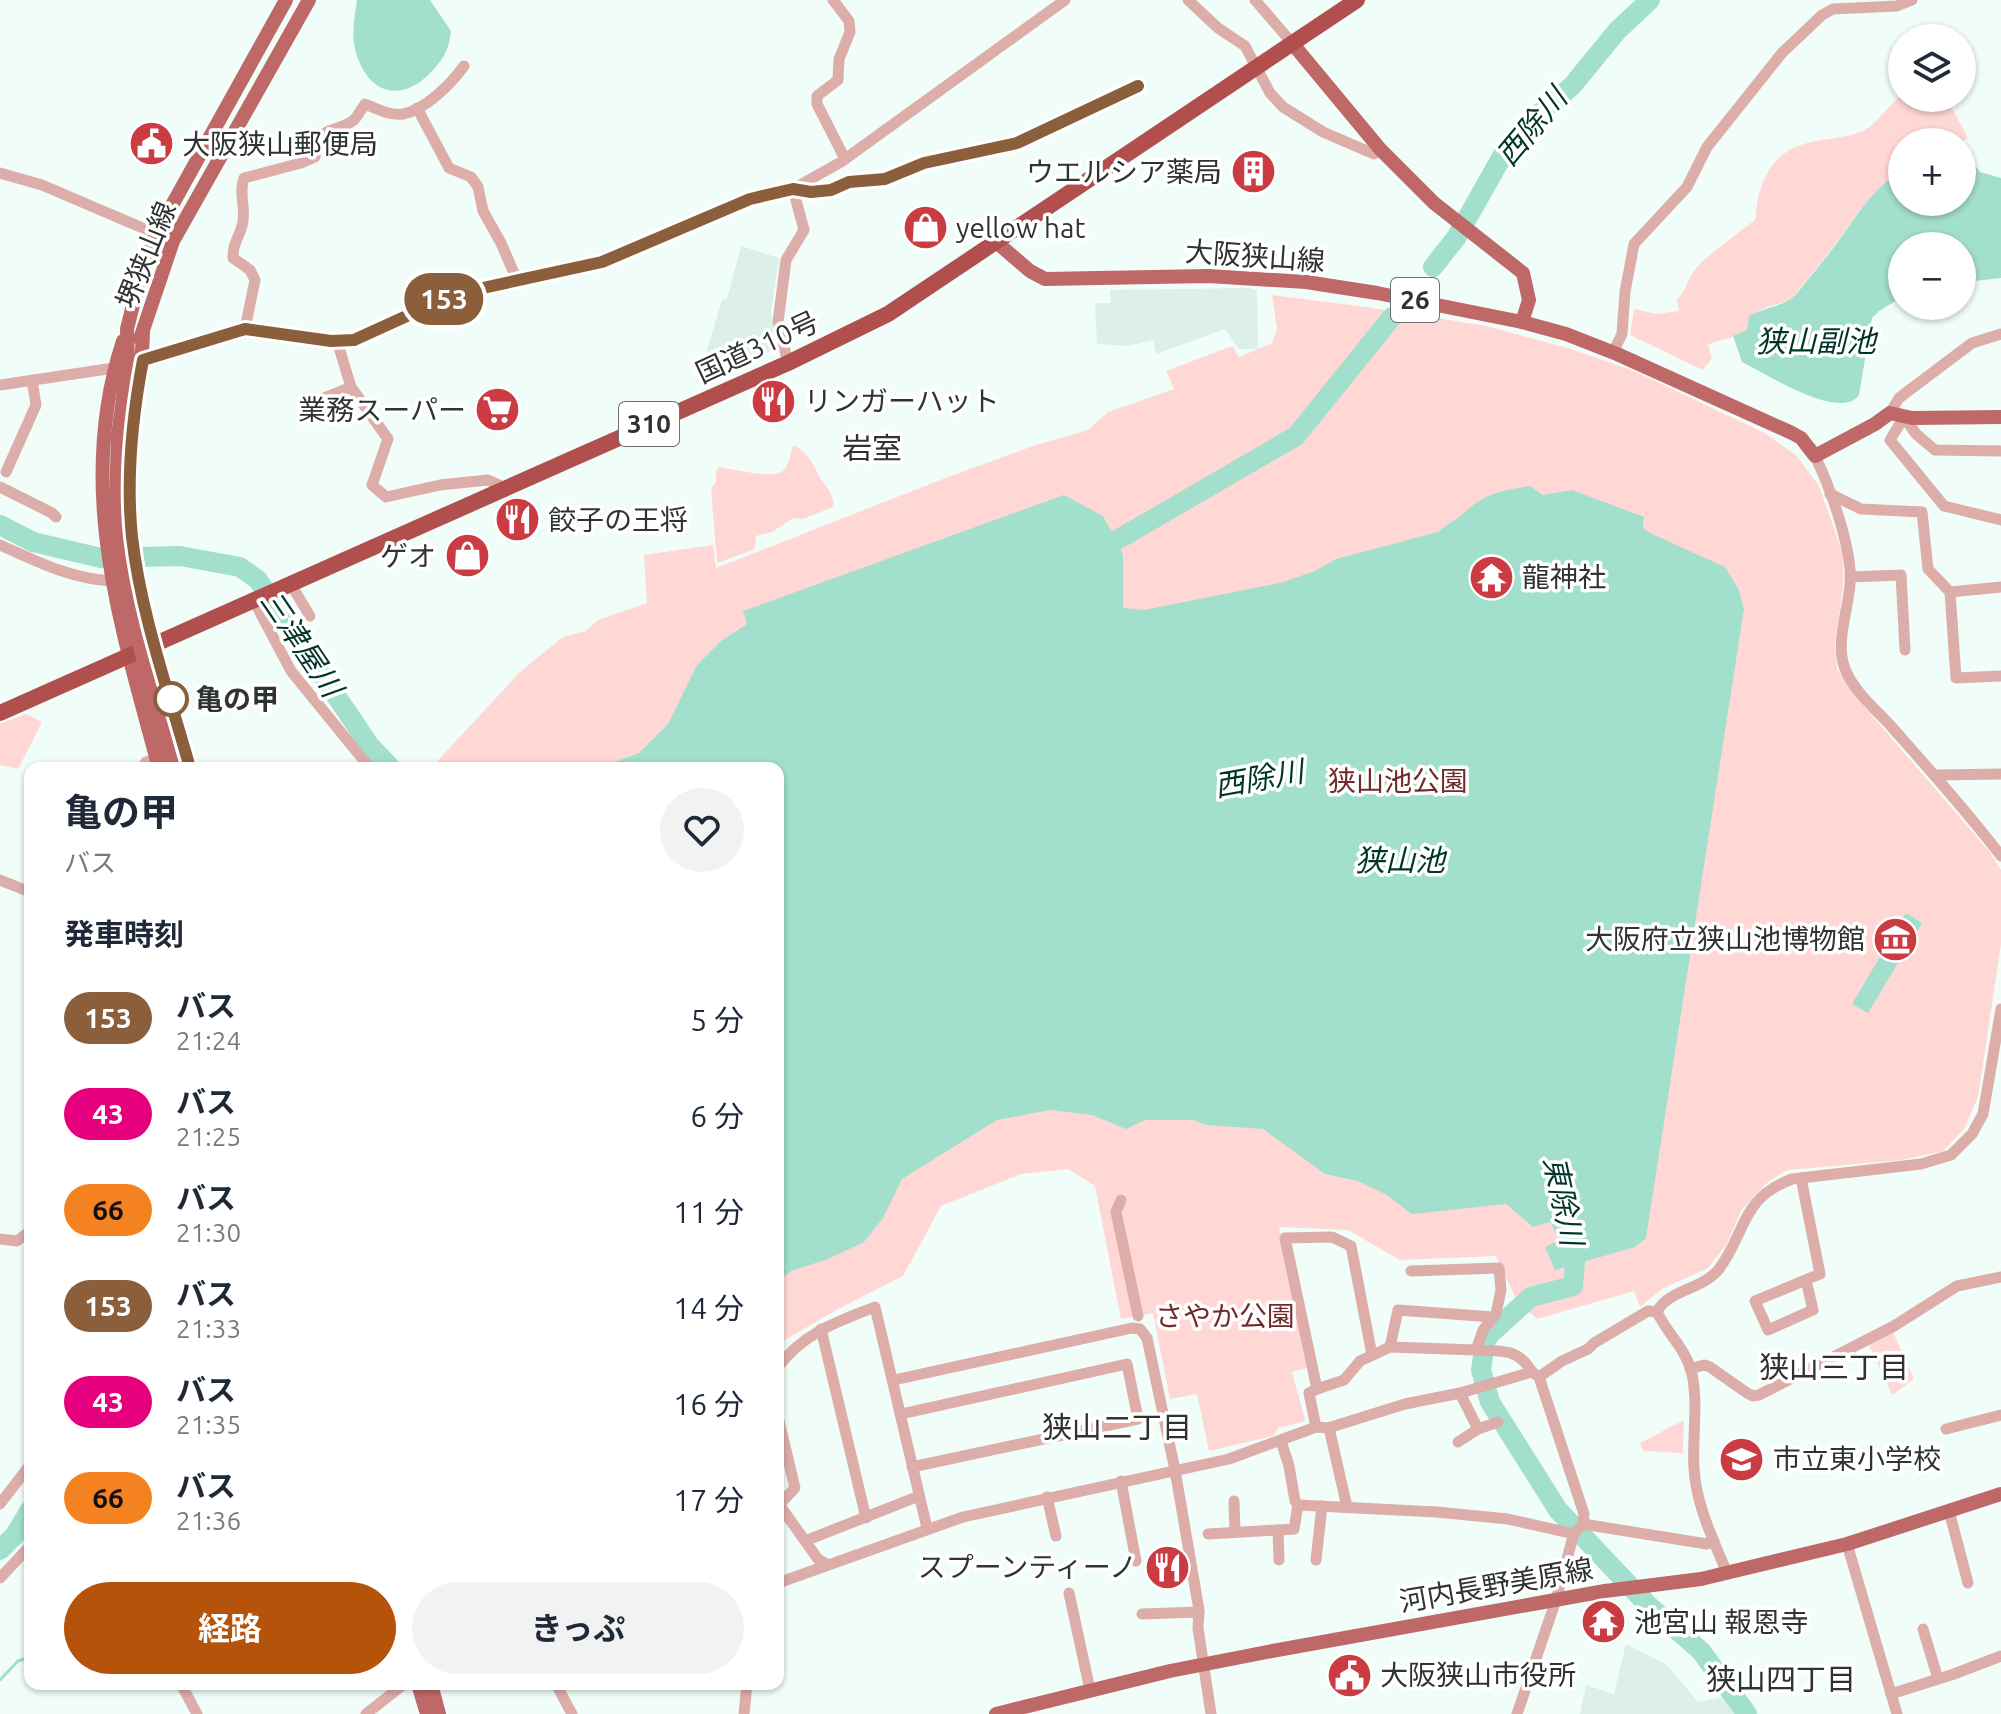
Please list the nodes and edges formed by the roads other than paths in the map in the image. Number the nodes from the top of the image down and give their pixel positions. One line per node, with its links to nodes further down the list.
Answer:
1 (286, 0): 18 (main road, 堺狭山線)
2 (309, 0): 19 (main road, 堺狭山線)
3 (833, 0): 15 (street)
4 (1065, 0): 15 (street)
5 (1188, 0): 11 (street)
6 (1255, 0): 9 (street)
7 (1357, 0): 9 (highway, 国道310号 / 310)
8 (1912, 0): 26 (street)
9 (1292, 43): 11 (highway, 国道310号 / 310); 14 (main road)
10 (464, 66): 13 (street)
11 (1255, 68): 14 (street); 20 (highway, 国道310号 / 310)
12 (1138, 86): 17 (street)
13 (417, 108): 21 (street); 23 (street)
14 (1380, 149): 22 (main road)
15 (845, 159): 17 (street)
16 (0, 173): 18 (street)
17 (793, 189): 21 (street); 27 (street)
18 (156, 234): 19 (street); 28 (main road, 堺狭山線)
19 (173, 241): 28 (main road, 堺狭山線)
20 (995, 241): 22 (main road, 大阪狭山線 / 26); 27 (highway, 国道310号 / 310)
21 (517, 280): 25 (street)
22 (1522, 322): 26 (main road, 大阪狭山線 / 26)
23 (245, 329): 25 (street); 28 (street)
24 (2001, 334): 33 (street)
25 (337, 341): 31 (street)
26 (1613, 352): 36 (main road, 大阪狭山線 / 26)
27 (788, 363): 39 (highway, 国道310号 / 310)
28 (128, 364): 29 (street); 45 (main road); 51 (main road); 51 (main road, 堺狭山線)
29 (32, 380): 30 (street); 37 (street)
30 (0, 385)
31 (351, 387): 32 (street); 39 (street)
32 (304, 406)
33 (1897, 415): 34 (main road); 35 (street); 36 (main road); 42 (street)
34 (2001, 417)
35 (2001, 451)
36 (1815, 456): 40 (street)
37 (6, 472)
38 (0, 487): 41 (street)
39 (505, 488): 46 (highway, 国道310号 / 310)
40 (1830, 494): 44 (street); 48 (street)
41 (56, 517)
42 (2001, 520)
43 (0, 545): 45 (street)
44 (1850, 577): 52 (street); 60 (street)
45 (110, 578): 51 (main road)
46 (290, 583): 49 (highway, 国道310号 / 310); 50 (street)
47 (2001, 587): 48 (street)
48 (1950, 592): 53 (street)
49 (255, 598): 51 (highway, 国道310号 / 310); 58 (street)
50 (310, 616)
51 (141, 649): 54 (highway, 国道310号 / 310); 55 (main road); 56 (main road, bridge); 57 (main road)
52 (1905, 650)
53 (2001, 676)
54 (0, 713)
55 (158, 762)
56 (171, 762)
57 (188, 762)
58 (365, 762)
59 (2001, 774): 60 (street)
60 (1936, 775): 61 (street)
61 (2001, 856)
62 (0, 880): 63 (street)
63 (24, 890)
64 (2001, 1009): 65 (street)
65 (1801, 1178): 71 (street); 72 (street)
66 (1121, 1200): 73 (street)
67 (24, 1236): 68 (street)
68 (0, 1239)
69 (1411, 1271): 74 (street)
70 (2001, 1277): 80 (street)
71 (1806, 1280): 71 (street)
72 (1657, 1312): 80 (street); 81 (street)
73 (1138, 1316)
74 (1493, 1317): 76 (street); 77 (street)
75 (821, 1329): 79 (street); 82 (street); 110 (street)
76 (1390, 1347): 77 (street); 78 (street)
77 (1481, 1350): 81 (street)
78 (1372, 1355): 83 (street); 83 (street)
79 (784, 1360)
80 (1690, 1369): 118 (street)
81 (1536, 1374): 84 (street); 113 (street)
82 (894, 1380): 85 (street); 96 (street)
83 (1317, 1389): 88 (street)
84 (1460, 1393): 89 (street); 90 (street)
85 (901, 1414): 95 (street); 95 (street)
86 (2001, 1415): 91 (street)
87 (1498, 1422): 90 (street)
88 (1316, 1427): 89 (street); 92 (street)
89 (1329, 1428): 107 (street)
90 (1478, 1429): 94 (street)
91 (1946, 1429)
92 (1281, 1441): 96 (street); 105 (street)
93 (784, 1442): 102 (street)
94 (1458, 1442)
95 (912, 1467): 100 (street)
96 (1175, 1470): 98 (street); 131 (street)
97 (24, 1473): 104 (street)
98 (1121, 1481): 101 (street); 123 (street)
99 (2001, 1494): 109 (main road, 河内長野美原線)
100 (919, 1496): 110 (street); 111 (street)
101 (1047, 1497): 111 (street); 116 (street)
102 (784, 1499)
103 (1234, 1501): 114 (street)
104 (0, 1504)
105 (1298, 1505): 106 (street); 112 (street)
106 (1322, 1506): 107 (street); 122 (street)
107 (1347, 1507): 113 (street)
108 (784, 1511): 117 (street)
109 (1949, 1511): 119 (main road, 河内長野美原線); 128 (street)
110 (866, 1518): 117 (street)
111 (927, 1528): 124 (street)
112 (1278, 1530): 114 (street); 121 (street)
113 (1577, 1530): 118 (street); 130 (street)
114 (1235, 1532): 115 (street)
115 (1208, 1534)
116 (1056, 1536)
117 (805, 1541): 124 (street)
118 (1714, 1541): 125 (street)
119 (1847, 1544): 125 (main road, 河内長野美原線); 144 (street)
120 (24, 1552): 126 (street)
121 (1279, 1560)
122 (1316, 1560)
123 (1136, 1561)
124 (828, 1565): 127 (street)
125 (1727, 1573): 130 (main road, 河内長野美原線)
126 (0, 1578)
127 (784, 1581)
128 (1968, 1583)
129 (1069, 1593): 143 (street)
130 (1556, 1600): 135 (main road, 河内長野美原線); 153 (street)
131 (1199, 1612): 132 (street); 135 (street)
132 (1142, 1614)
133 (1923, 1629): 136 (street)
134 (2001, 1656): 136 (street)
135 (1205, 1664): 143 (main road, 河内長野美原線); 152 (street)
136 (1938, 1679): 144 (street)
137 (184, 1690): 145 (street)
138 (396, 1690): 146 (street)
139 (420, 1690): 147 (main road)
140 (433, 1690): 148 (main road)
141 (559, 1690): 149 (street)
142 (746, 1690): 150 (street)
143 (1090, 1690): 151 (main road, 河内長野美原線)
144 (1891, 1694): 154 (street)
145 (197, 1714)
146 (366, 1714)
147 (427, 1714)
148 (439, 1714)
149 (572, 1714)
150 (744, 1714)
151 (996, 1714)
152 (1211, 1714)
153 (1517, 1714)
154 (1897, 1714)

